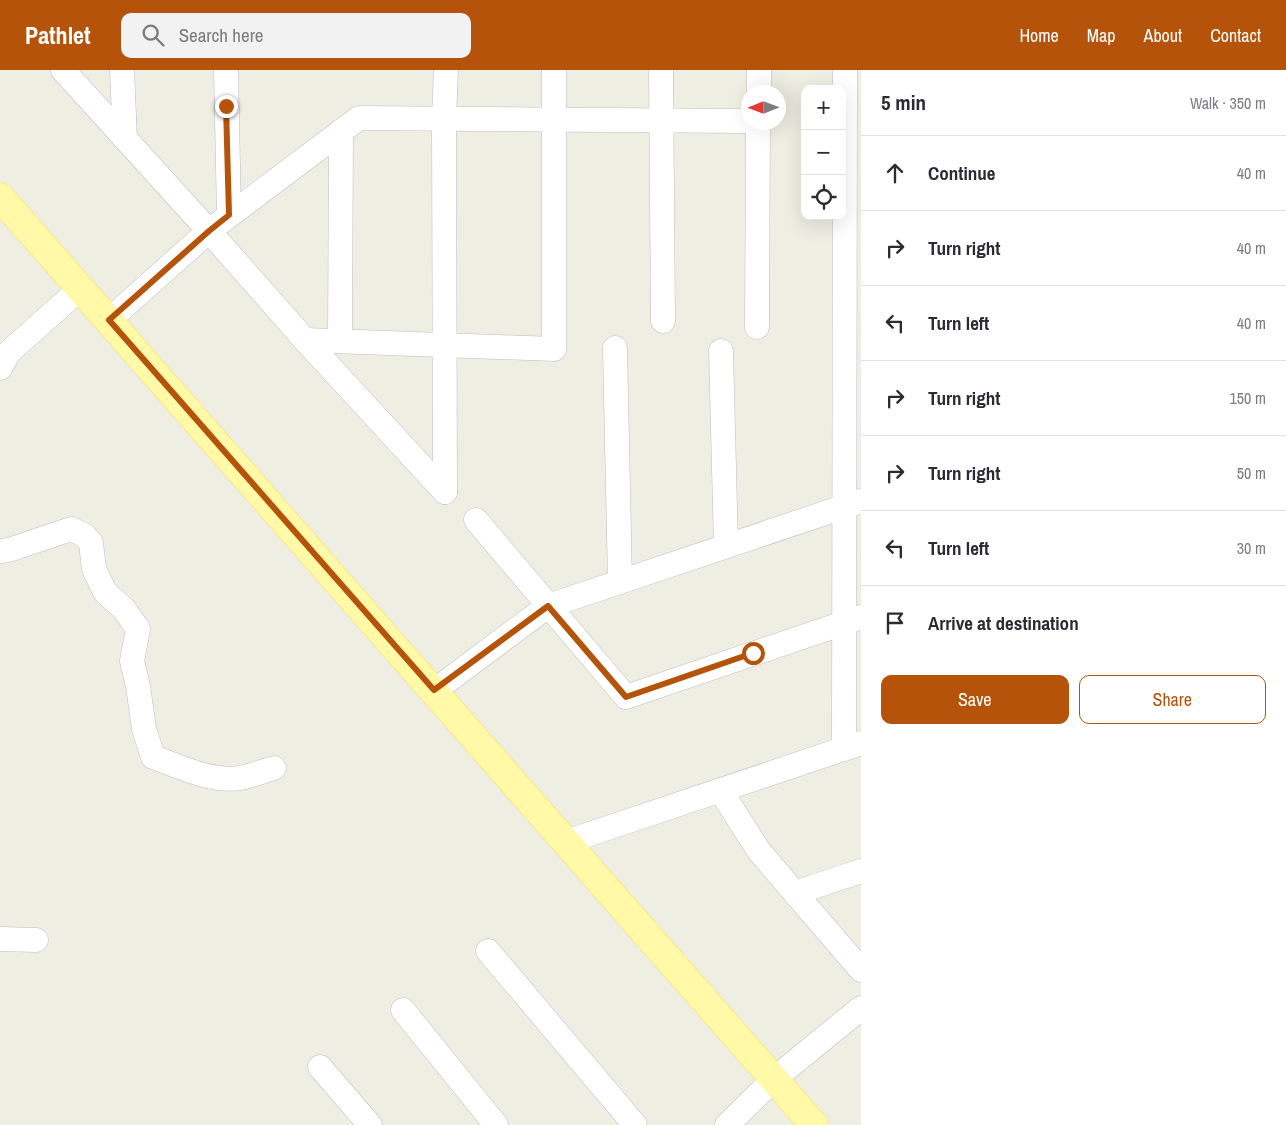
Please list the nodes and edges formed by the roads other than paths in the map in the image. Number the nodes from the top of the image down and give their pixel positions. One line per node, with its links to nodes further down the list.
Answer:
1 (63, 70): 17 (street)
2 (122, 70): 17 (street)
3 (226, 70): 19 (street)
4 (446, 70): 10 (street)
5 (554, 70): 11 (street)
6 (661, 70): 12 (street)
7 (759, 70): 9 (street)
8 (845, 70): 14 (street)
9 (758, 85)
10 (444, 118): 11 (street); 16 (street); 27 (street)
11 (554, 119): 12 (street); 27 (street)
12 (662, 120): 13 (street); 23 (street)
13 (741, 121)
14 (853, 126): 31 (street)
15 (758, 130): 24 (street)
16 (341, 131): 19 (street); 26 (street)
17 (126, 139): 20 (street)
18 (0, 197): 21 (main road)
19 (229, 215): 20 (street)
20 (209, 231): 22 (street); 25 (street)
21 (80, 288): 22 (main road); 30 (street)
22 (109, 320): 39 (main road)
23 (664, 321)
24 (757, 327)
25 (305, 340): 26 (street); 27 (street)
26 (340, 341): 27 (street)
27 (445, 346)
28 (615, 348): 36 (street)
29 (721, 351): 34 (street)
30 (0, 368)
31 (853, 396): 32 (street)
32 (852, 503): 34 (street); 38 (street)
33 (476, 520): 37 (street)
34 (726, 546): 36 (street)
35 (0, 551): 41 (street)
36 (620, 582): 37 (street)
37 (548, 606): 38 (street); 39 (street)
38 (852, 619): 40 (street)
39 (434, 690): 43 (main road)
40 (852, 746): 42 (street)
41 (274, 768)
42 (720, 790): 43 (street); 45 (street)
43 (566, 842): 53 (main road)
44 (861, 871): 45 (street)
45 (795, 894): 49 (street)
46 (0, 939): 47 (street)
47 (36, 940)
48 (488, 951): 56 (street)
49 (861, 970)
50 (861, 1008): 53 (street)
51 (403, 1010): 55 (street)
52 (320, 1066): 54 (street)
53 (774, 1079): 57 (street); 58 (main road)
54 (370, 1125)
55 (496, 1125)
56 (635, 1125)
57 (727, 1125)
58 (814, 1125)

